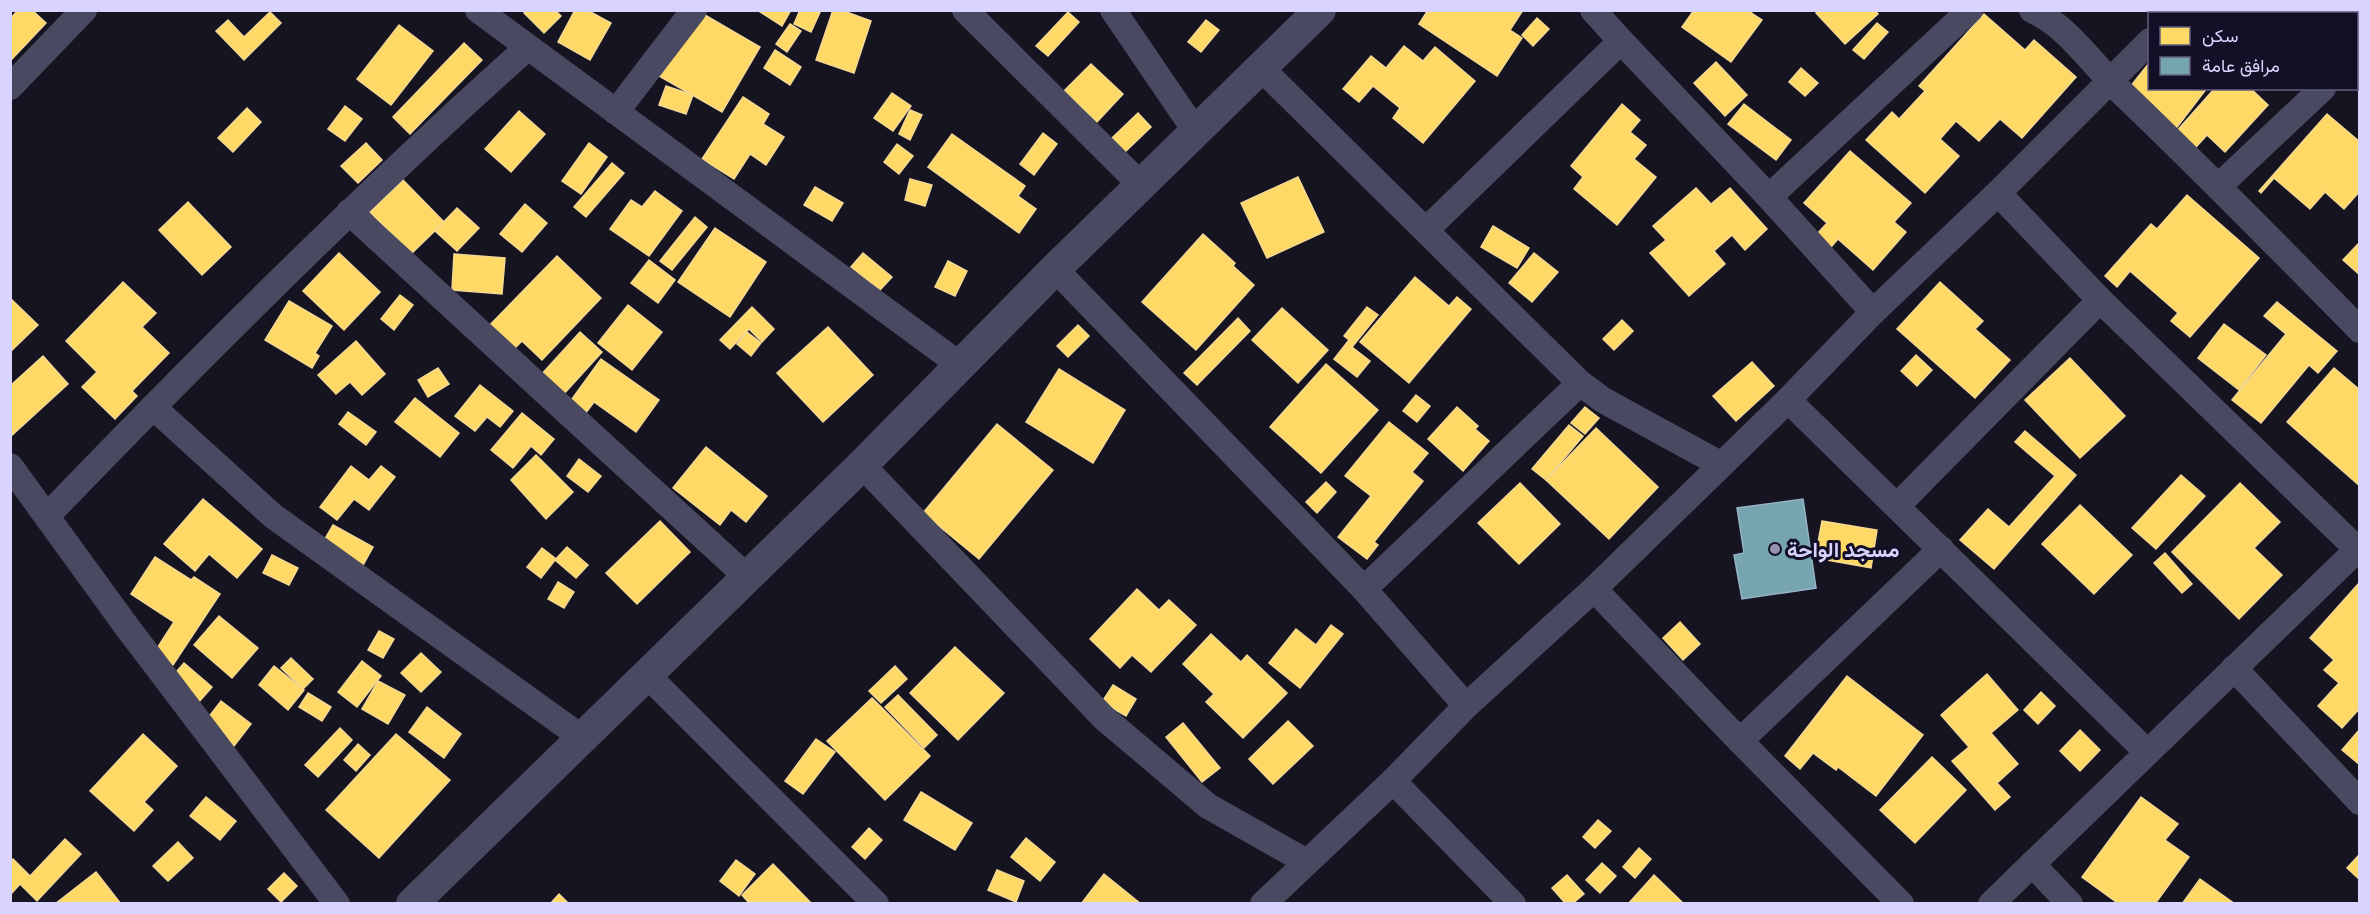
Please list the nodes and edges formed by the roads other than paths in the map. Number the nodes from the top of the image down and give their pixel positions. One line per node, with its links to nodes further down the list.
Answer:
1 (84, 10): 15 (street)
2 (478, 10): 12 (street)
3 (694, 10): 17 (street)
4 (965, 10): 19 (street)
5 (1113, 10): 18 (street)
6 (1320, 10): 13 (street)
7 (1593, 10): 10 (street)
8 (1970, 10): 22 (street)
9 (2032, 10): 14 (street)
10 (1621, 41): 22 (street); 24 (street)
11 (2148, 43): 14 (street)
12 (527, 48): 17 (street); 23 (street)
13 (1261, 68): 18 (street); 24 (street)
14 (2110, 81): 20 (street); 21 (street)
15 (10, 87)
16 (2321, 90): 20 (street)
17 (616, 112): 29 (street)
18 (1196, 132): 19 (street)
19 (1141, 185): 25 (street)
20 (2219, 186): 28 (street)
21 (1998, 193): 26 (street); 27 (street)
22 (1769, 197): 27 (street)
23 (349, 212): 32 (street); 40 (street)
24 (1426, 230): 30 (street)
25 (1055, 269): 29 (street); 41 (street)
26 (2100, 300): 36 (street); 38 (street)
27 (1874, 312): 31 (street)
28 (2360, 330)
29 (960, 365): 34 (street)
30 (1580, 383): 33 (street); 41 (street)
31 (1788, 400): 33 (street); 36 (street)
32 (153, 407): 37 (street); 46 (street)
33 (1720, 464): 42 (street)
34 (862, 465): 40 (street); 51 (street)
35 (10, 466): 37 (street)
36 (1897, 506): 39 (street)
37 (47, 516): 54 (street)
38 (2358, 548): 43 (street)
39 (1941, 549): 47 (street); 48 (street)
40 (747, 576): 44 (street)
41 (1364, 589): 45 (street)
42 (1594, 589): 45 (street); 47 (street)
43 (2234, 668): 48 (street); 50 (street)
44 (646, 674): 46 (street); 56 (street)
45 (1466, 706): 49 (street)
46 (581, 737): 55 (street)
47 (1740, 741): 58 (street)
48 (2147, 752): 52 (street)
49 (1393, 781): 51 (street); 53 (street)
50 (2360, 802)
51 (1307, 862): 57 (street)
52 (2032, 864): 59 (street); 60 (street)
53 (1500, 899)
54 (337, 903)
55 (412, 903)
56 (876, 903)
57 (1263, 903)
58 (1901, 903)
59 (1991, 903)
60 (2070, 903)

